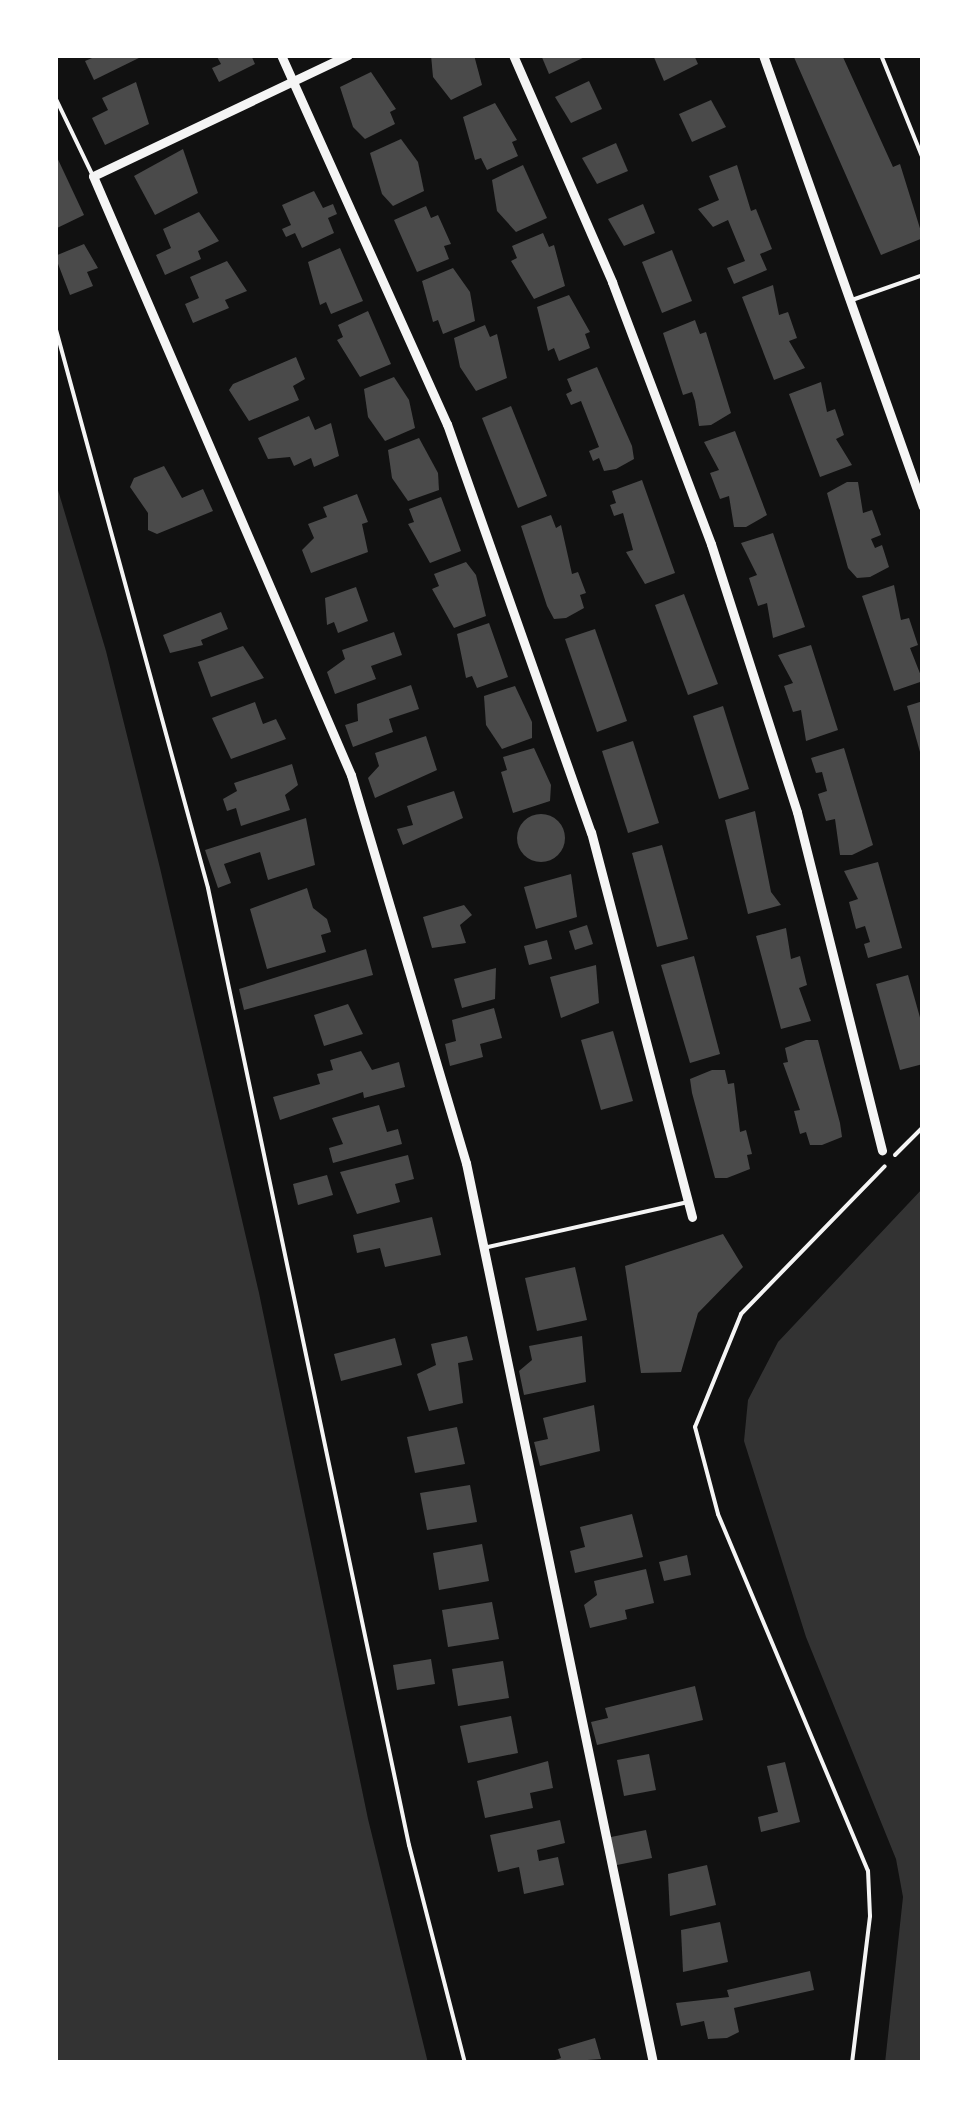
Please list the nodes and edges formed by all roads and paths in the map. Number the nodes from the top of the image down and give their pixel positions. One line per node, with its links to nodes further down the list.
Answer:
1 (281, 55): 6 (street)
2 (348, 55): 6 (street)
3 (513, 55): 15 (street)
4 (763, 55): 11 (street)
5 (881, 55): 8 (lane)
6 (294, 79): 9 (street); 16 (street)
7 (55, 98): 9 (lane)
8 (923, 160)
9 (92, 176): 18 (street)
10 (923, 275): 11 (lane)
11 (851, 300): 13 (street)
12 (55, 326): 19 (path)
13 (923, 506)
14 (923, 1127): 21 (path)
15 (882, 1150)
16 (688, 1202): 17 (street); 18 (lane)
17 (692, 1217)
18 (484, 1248): 20 (street)
19 (465, 2063)
20 (652, 2063)
21 (852, 2063)

